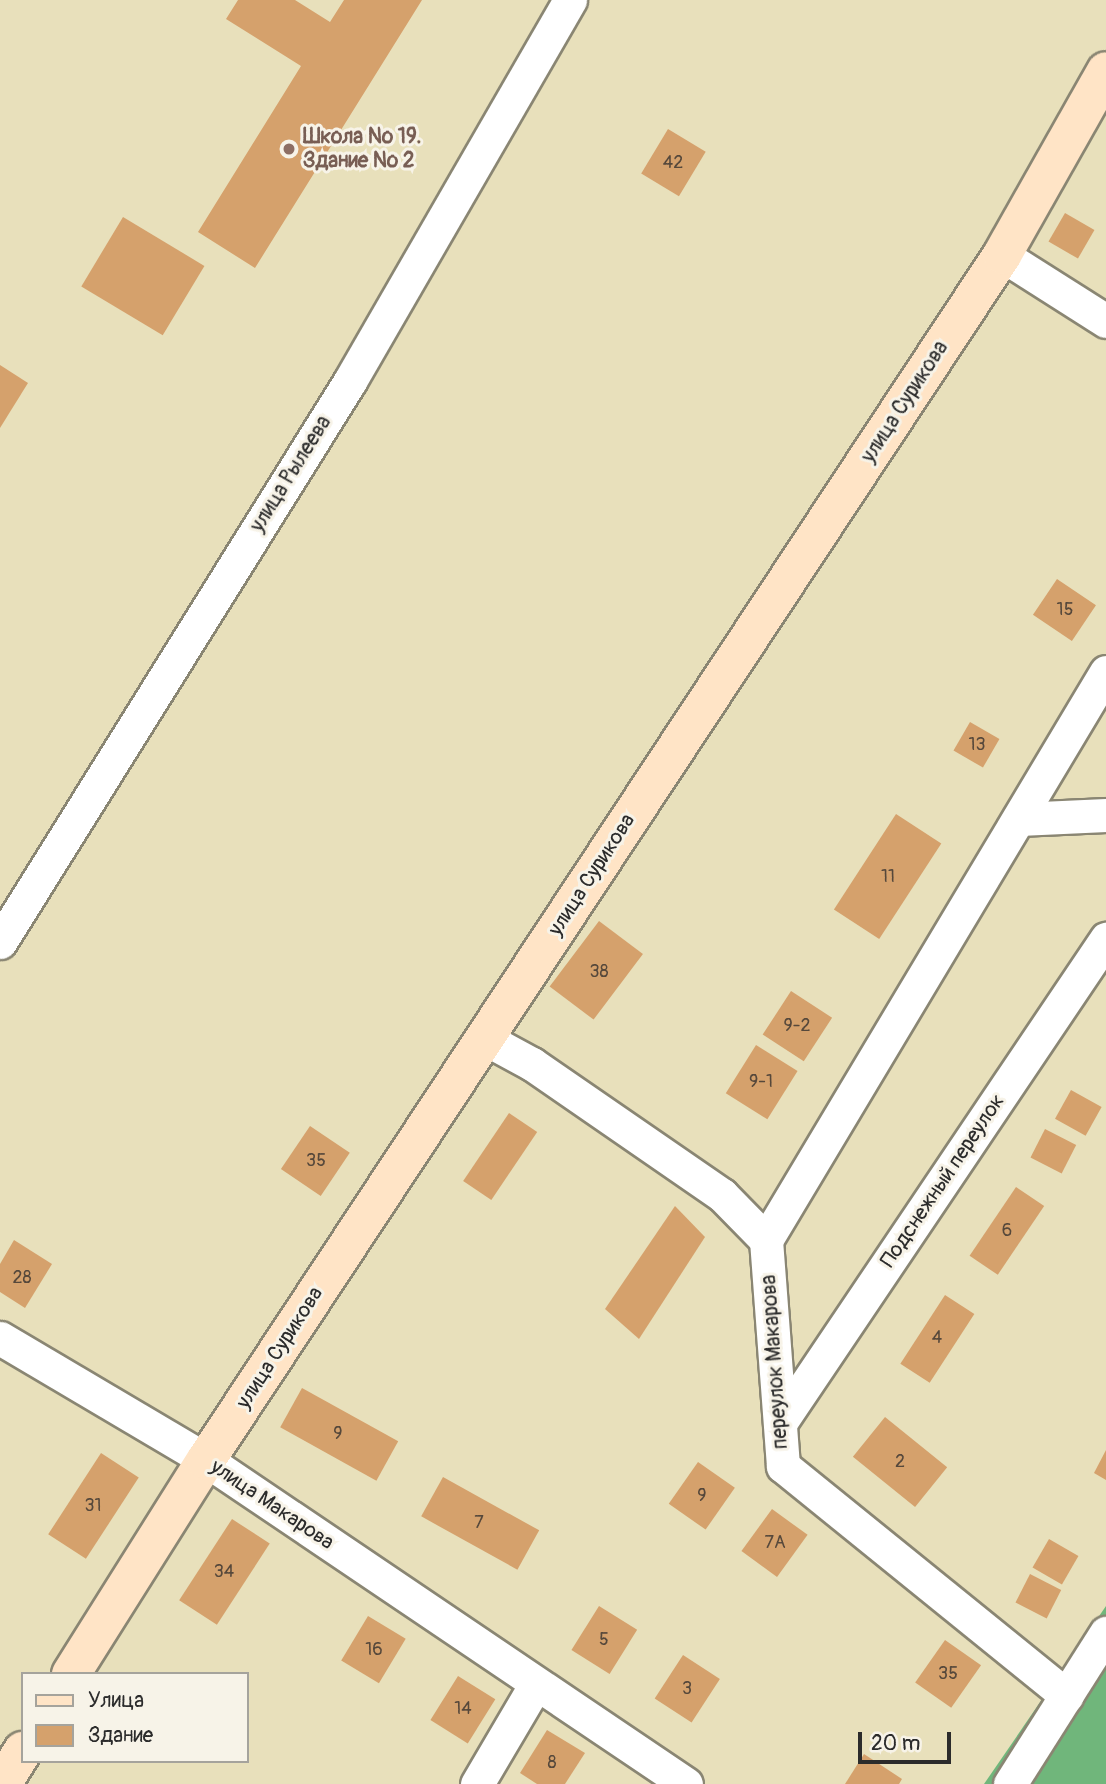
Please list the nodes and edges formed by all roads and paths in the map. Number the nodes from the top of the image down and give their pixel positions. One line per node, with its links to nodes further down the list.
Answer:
1 (570, 0): 9 (street, улица Рылеева)
2 (1106, 71): 3 (main road, улица Сурикова)
3 (1002, 254): 4 (street); 10 (main road, улица Сурикова)
4 (1106, 321)
5 (1106, 672): 7 (street)
6 (1106, 816): 7 (street)
7 (1019, 819): 11 (street)
8 (1106, 939): 13 (street, Подснежный переулок)
9 (0, 942)
10 (484, 1038): 11 (street); 14 (main road, улица Сурикова)
11 (766, 1240): 13 (street, переулок Макарова)
12 (0, 1338): 14 (street, улица Макарова)
13 (780, 1423): 18 (street, переулок Макарова)
14 (205, 1460): 16 (main road, улица Сурикова); 17 (street, улица Макарова)
15 (1106, 1633): 18 (street)
16 (72, 1672)
17 (536, 1684): 21 (street); 22 (street, улица Макарова)
18 (1067, 1696): 23 (street)
19 (21, 1754): 20 (main road)
20 (2, 1784)
21 (477, 1784)
22 (686, 1784)
23 (1010, 1784)

